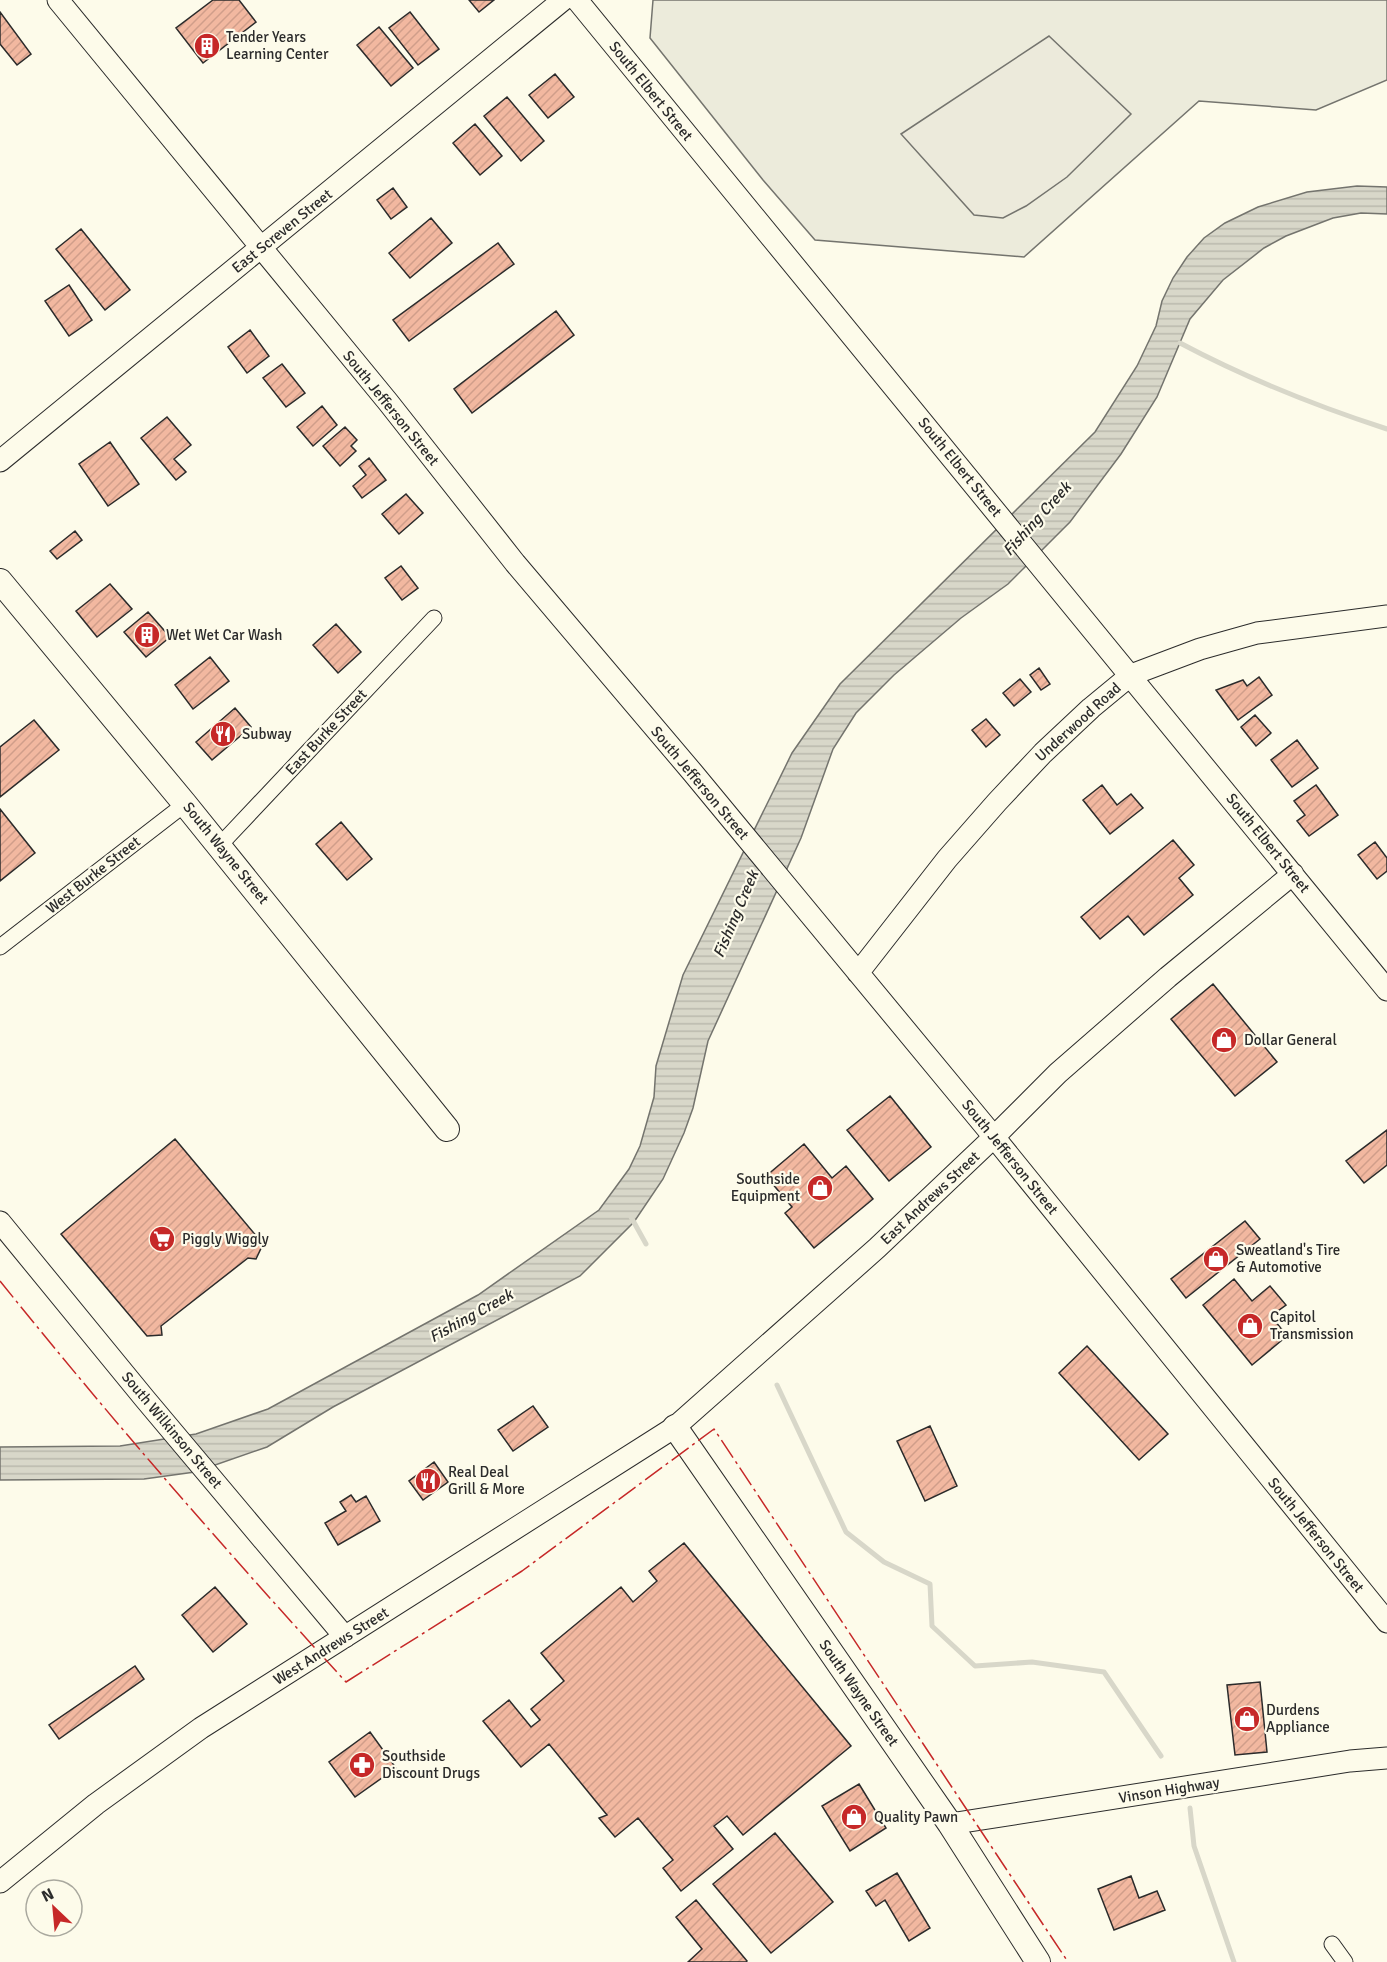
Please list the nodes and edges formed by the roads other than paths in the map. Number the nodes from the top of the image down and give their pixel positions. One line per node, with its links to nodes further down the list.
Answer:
1 (58, 0): 4 (street, South Jefferson Street)
2 (563, 0): 4 (street, East Screven Street)
3 (577, 0): 9 (street, South Elbert Street)
4 (260, 248): 5 (street, East Screven Street); 14 (street, South Jefferson Street)
5 (0, 461)
6 (0, 581): 10 (main road, South Wayne Street)
7 (1387, 616): 9 (street, Underwood Road)
8 (434, 618): 11 (street, East Burke Street)
9 (1131, 675): 12 (street, South Elbert Street); 14 (street, Underwood Road)
10 (185, 804): 11 (main road, South Wayne Street); 13 (street, West Burke Street)
11 (219, 846): 16 (main road, South Wayne Street)
12 (1293, 874): 15 (street, South Elbert Street); 17 (street, East Andrews Street)
13 (0, 947)
14 (858, 973): 17 (street, South Jefferson Street)
15 (1387, 990)
16 (447, 1129)
17 (994, 1137): 19 (street, East Andrews Street); 20 (street, South Jefferson Street)
18 (0, 1221): 21 (street, South Wilkinson Street)
19 (675, 1427): 21 (street, West Andrews Street); 23 (main road, South Wayne Street)
20 (1387, 1622)
21 (345, 1637): 24 (street, West Andrews Street)
22 (1387, 1758): 23 (street, Vinson Highway)
23 (951, 1824): 26 (main road, South Wayne Street)
24 (0, 1882)
25 (1332, 1944): 27 (street)
26 (1038, 1962)
27 (1345, 1962)

